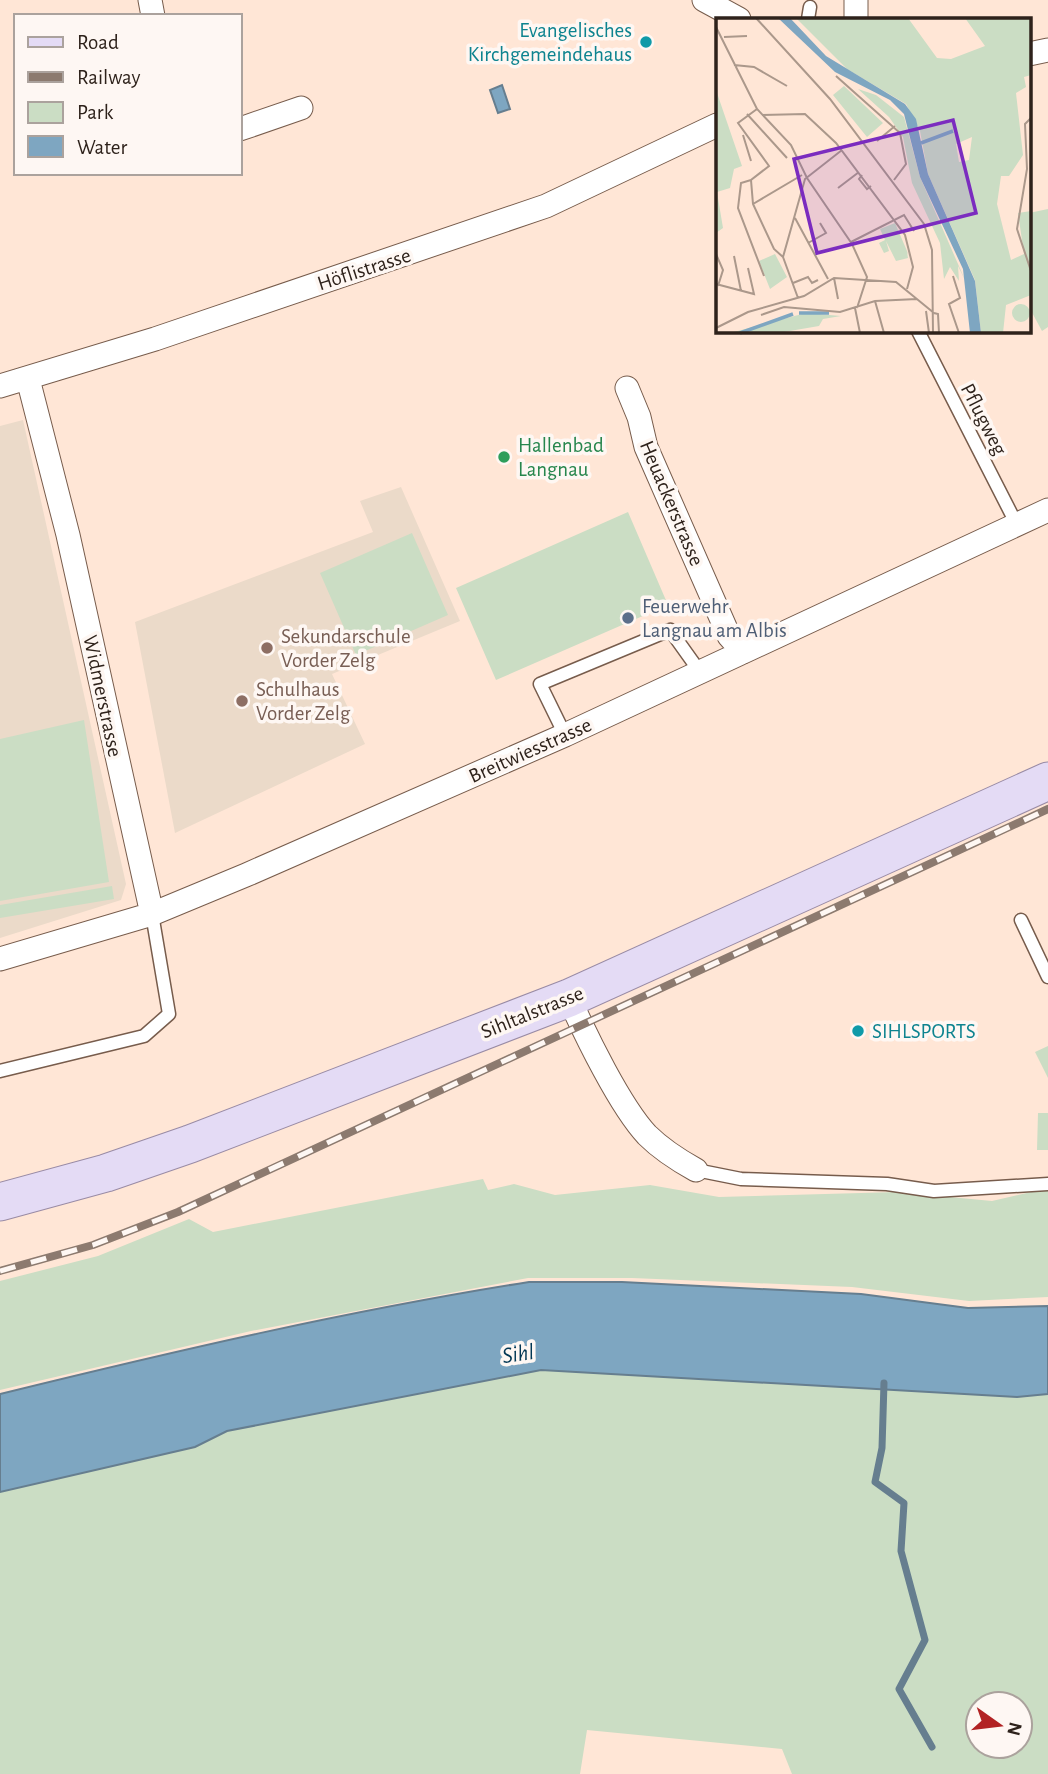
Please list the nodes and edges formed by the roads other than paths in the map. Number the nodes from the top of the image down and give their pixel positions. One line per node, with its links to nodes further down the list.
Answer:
1 (704, 0): 3 (street)
2 (856, 0): 4 (street)
3 (737, 18)
4 (856, 18)
5 (1048, 50): 6 (street)
6 (1030, 54)
7 (301, 108): 9 (street)
8 (716, 125): 11 (street, Höflistrasse)
9 (242, 128)
10 (919, 332): 15 (lane, Pflugweg)
11 (28, 379): 12 (street, Höflistrasse); 20 (street, Widmerstrasse)
12 (0, 386)
13 (627, 388): 16 (street, Heuackerstrasse)
14 (1048, 510): 15 (street, Breitwiesstrasse)
15 (1017, 525): 16 (street, Breitwiesstrasse)
16 (743, 652): 17 (street, Breitwiesstrasse)
17 (700, 672): 18 (street, Breitwiesstrasse); 18 (lane)
18 (565, 735): 20 (street, Breitwiesstrasse)
19 (1048, 781): 24 (main road, Sihltalstrasse)
20 (152, 914): 22 (street, Breitwiesstrasse); 25 (lane, Widmerstrasse)
21 (1021, 920): 23 (lane)
22 (0, 959)
23 (1048, 977)
24 (569, 998): 26 (street); 28 (main road, Sihltalstrasse)
25 (0, 1071)
26 (696, 1170): 27 (lane)
27 (1048, 1184)
28 (0, 1202)

